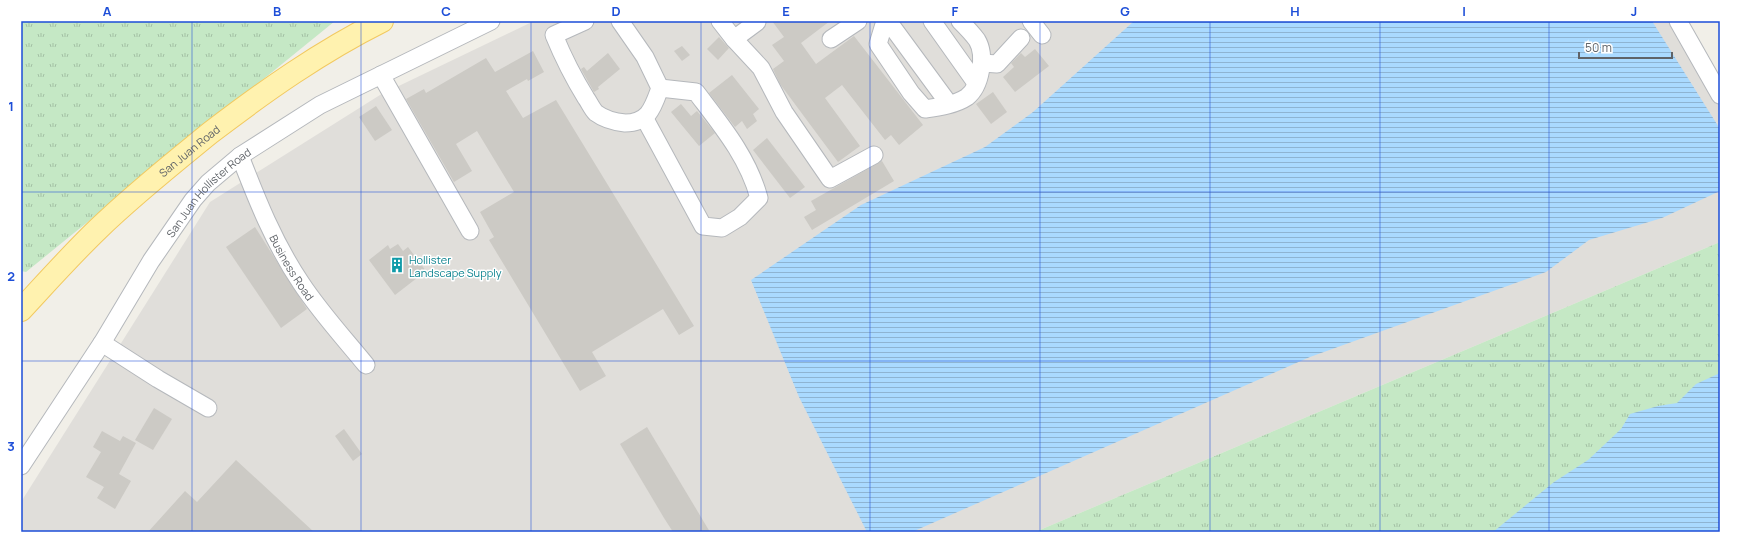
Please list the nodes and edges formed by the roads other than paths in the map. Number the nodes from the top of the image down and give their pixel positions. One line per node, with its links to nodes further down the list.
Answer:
1 (382, 21): 28 (main road, San Juan Road)
2 (491, 21): 19 (street, San Juan Hollister Road)
3 (585, 21): 24 (street)
4 (620, 21): 21 (street)
5 (720, 21): 16 (street)
6 (858, 21): 17 (street)
7 (861, 21): 13 (street)
8 (932, 21): 20 (street)
9 (960, 21): 18 (street)
10 (1031, 21): 14 (street)
11 (1678, 21): 22 (street)
12 (757, 22): 16 (street)
13 (886, 22): 23 (street); 23 (street)
14 (1042, 35)
15 (1021, 38): 18 (street)
16 (734, 39): 25 (street)
17 (831, 39)
18 (982, 64): 20 (street)
19 (382, 75): 26 (street, San Juan Hollister Road); 27 (street)
20 (976, 83): 23 (street)
21 (660, 88): 24 (street); 24 (street)
22 (1720, 95)
23 (949, 104)
24 (645, 119)
25 (874, 155)
26 (240, 156): 29 (street, San Juan Hollister Road); 30 (street, Business Road)
27 (470, 231)
28 (21, 310)
29 (102, 343): 31 (street); 32 (street, San Juan Hollister Road)
30 (366, 365)
31 (208, 408)
32 (21, 466)

